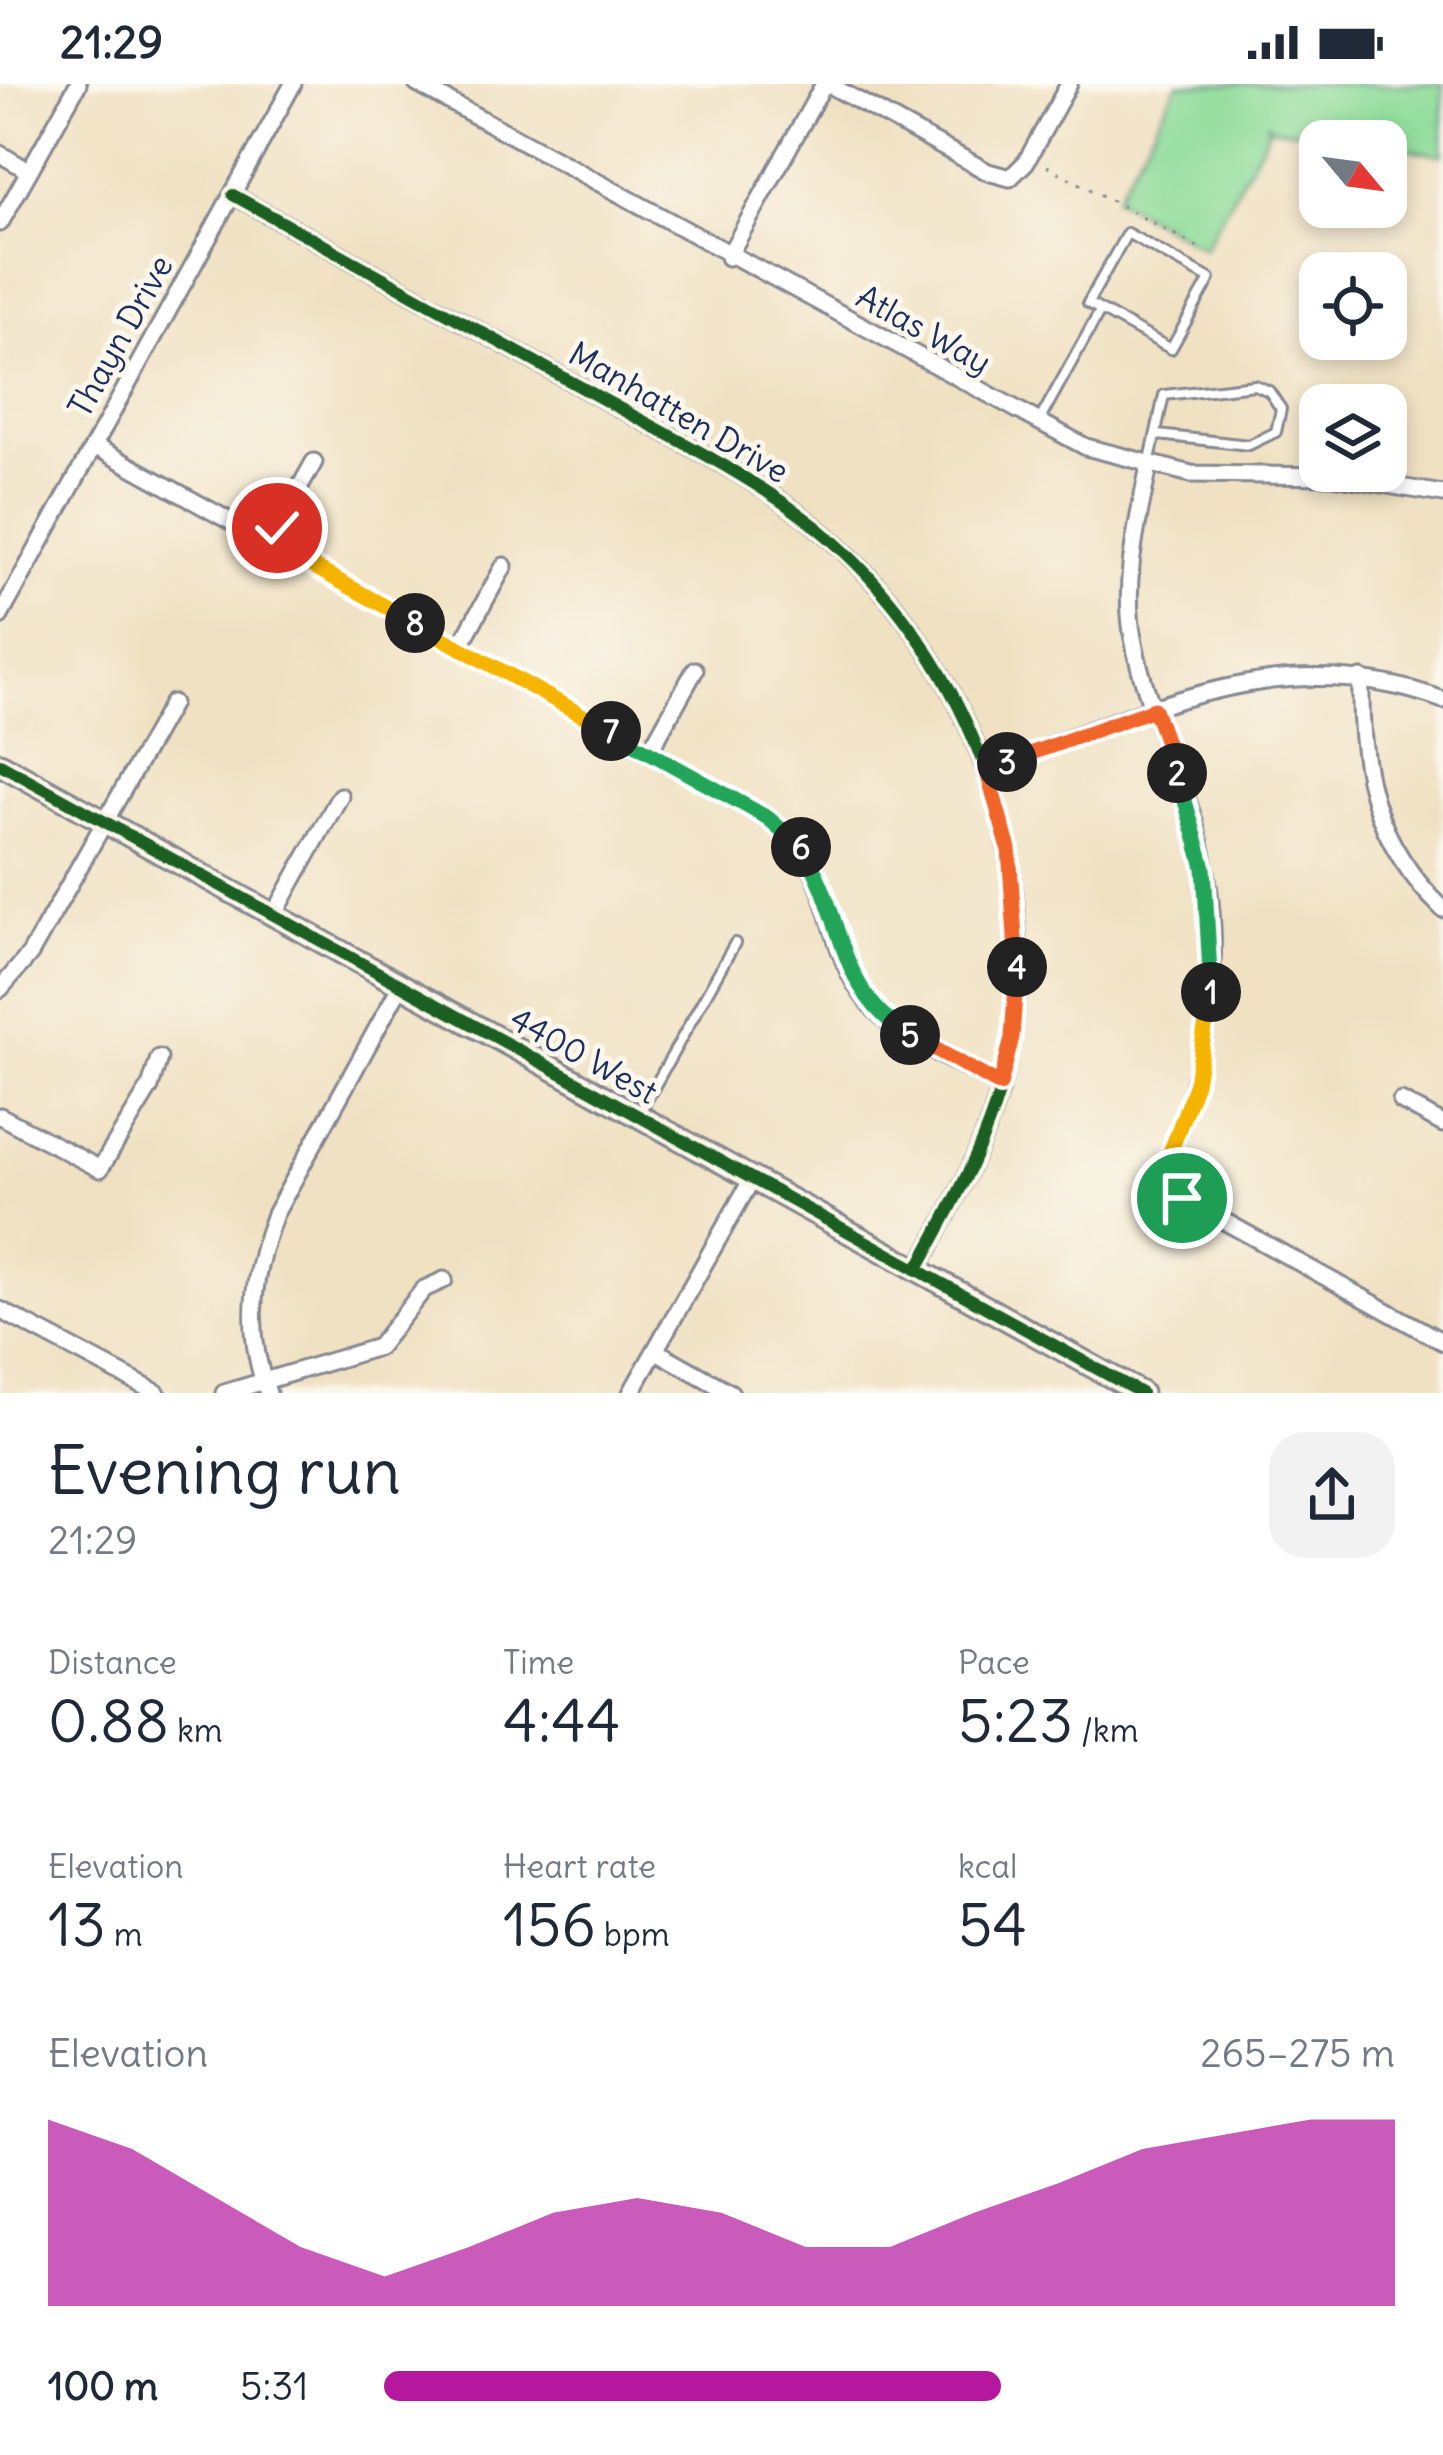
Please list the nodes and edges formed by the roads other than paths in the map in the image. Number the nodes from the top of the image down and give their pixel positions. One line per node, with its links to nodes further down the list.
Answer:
1 (78, 84): 7 (street)
2 (293, 84): 8 (street, Thayn Drive)
3 (417, 84): 10 (street, Atlas Way)
4 (826, 84): 5 (street); 10 (street)
5 (1069, 84)
6 (0, 154): 7 (street)
7 (29, 171): 9 (street)
8 (232, 195): 14 (street, Thayn Drive); 29 (street, Manhatten Drive)
9 (0, 223)
10 (728, 256): 12 (street, Atlas Way)
11 (1101, 310): 11 (lane); 12 (lane)
12 (1037, 425): 16 (street, Atlas Way)
13 (1158, 435): 13 (lane); 16 (lane)
14 (94, 446): 18 (street); 20 (street, Thayn Drive)
15 (314, 462): 18 (street)
16 (1149, 466): 17 (street, Atlas Way); 26 (street)
17 (1443, 494)
18 (269, 542): 21 (street)
19 (504, 566): 21 (street)
20 (0, 616)
21 (459, 648): 27 (street)
22 (695, 670): 27 (street)
23 (1361, 678): 24 (street); 26 (street); 32 (street)
24 (1443, 700)
25 (172, 704): 31 (street)
26 (1154, 709): 29 (street); 47 (street)
27 (649, 752): 38 (street)
28 (0, 764): 31 (street, 4400 West)
29 (986, 769): 38 (street, Manhatten Drive)
30 (340, 796): 33 (street)
31 (105, 822): 33 (street, 4400 West); 36 (street)
32 (1443, 909)
33 (274, 915): 35 (street, 4400 West)
34 (735, 943): 40 (lane)
35 (401, 985): 40 (street, 4400 West); 49 (street)
36 (0, 989)
37 (159, 1058): 41 (street)
38 (1000, 1085): 44 (street, Manhatten Drive)
39 (1401, 1101): 42 (street)
40 (638, 1115): 43 (street, 4400 West)
41 (0, 1116)
42 (1443, 1124)
43 (752, 1179): 44 (street, 4400 West); 48 (street)
44 (917, 1270): 54 (street, 4400 West)
45 (444, 1280): 49 (street)
46 (0, 1310): 50 (street)
47 (1443, 1342)
48 (658, 1352): 52 (street); 53 (street)
49 (266, 1388): 51 (street)
50 (157, 1393)
51 (224, 1393)
52 (631, 1393)
53 (731, 1393)
54 (1141, 1393)

